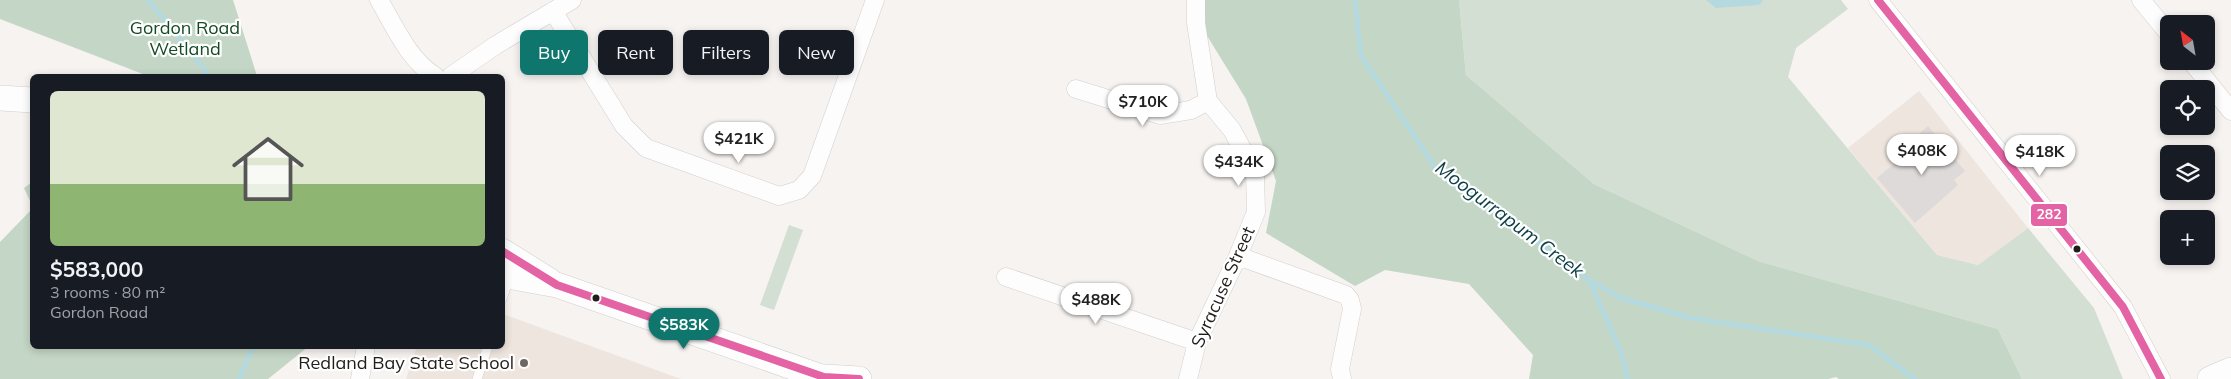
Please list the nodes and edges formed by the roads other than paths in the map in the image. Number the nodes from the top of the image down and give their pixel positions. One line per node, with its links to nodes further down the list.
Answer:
1 (379, 0): 10 (street)
2 (572, 0): 7 (street)
3 (875, 0): 7 (street)
4 (1196, 0): 15 (street)
5 (1878, 0): 32 (street)
6 (2141, 0): 8 (street)
7 (553, 12): 11 (street)
8 (2160, 23)
9 (2198, 70): 16 (street)
10 (432, 74)
11 (454, 74)
12 (1076, 89): 15 (street)
13 (0, 98): 14 (street)
14 (30, 100)
15 (1208, 102): 18 (street, Syracuse Street)
16 (2231, 111)
17 (505, 253): 21 (street)
18 (1238, 256): 22 (street, Syracuse Street); 31 (street)
19 (1006, 277): 22 (street)
20 (505, 284): 21 (street)
21 (557, 285): 26 (street)
22 (1197, 342): 30 (street, Syracuse Street)
23 (365, 349): 27 (street)
24 (487, 349): 28 (lane)
25 (2231, 370): 33 (street)
26 (825, 378): 29 (street)
27 (360, 379)
28 (477, 379)
29 (859, 379)
30 (1188, 379)
31 (1342, 379)
32 (2161, 379)
33 (2210, 379)

